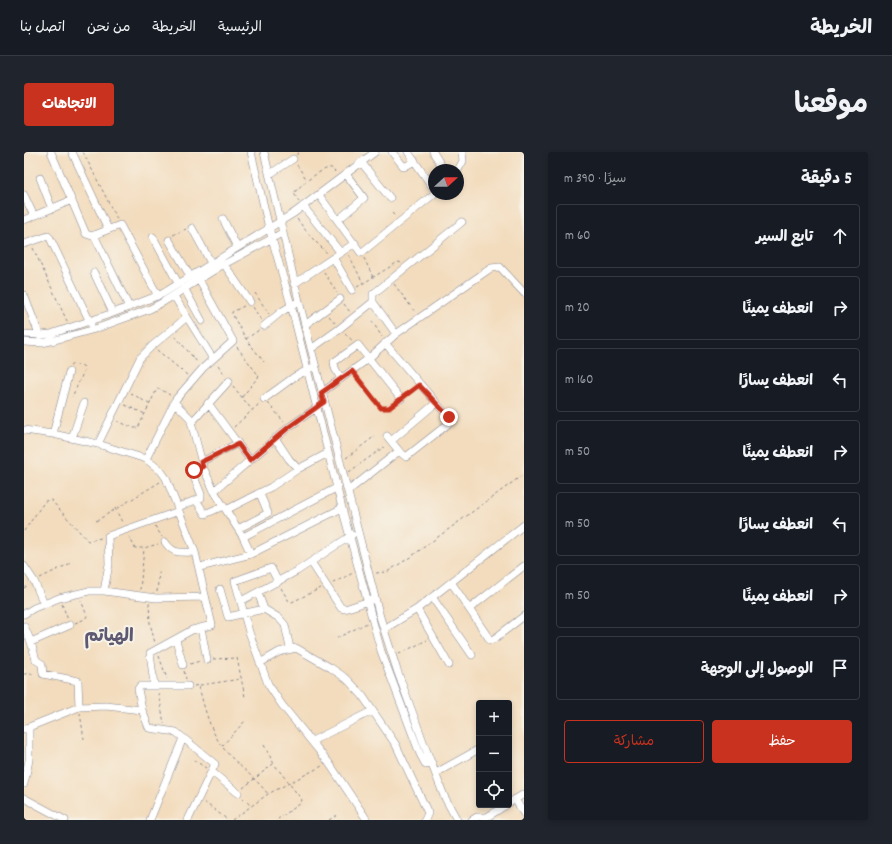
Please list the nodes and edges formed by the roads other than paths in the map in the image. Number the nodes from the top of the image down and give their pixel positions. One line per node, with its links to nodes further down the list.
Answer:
1 (51, 152): 23 (street)
2 (72, 152): 34 (street)
3 (251, 152): 33 (street)
4 (264, 152): 15 (street)
5 (375, 152): 12 (street)
6 (392, 152): 11 (street)
7 (408, 152): 11 (street)
8 (433, 152): 13 (street)
9 (462, 152): 14 (street)
10 (293, 159): 15 (street)
11 (415, 161): 18 (street)
12 (362, 162): 16 (street); 21 (street)
13 (440, 164)
14 (461, 164)
15 (270, 174): 30 (street)
16 (343, 176): 20 (street); 29 (street)
17 (40, 178): 25 (street)
18 (428, 180)
19 (24, 195): 26 (street)
20 (319, 195): 24 (street); 29 (street)
21 (390, 198)
22 (428, 199): 41 (street)
23 (72, 200): 25 (street); 36 (street)
24 (303, 206): 30 (street); 43 (street)
25 (52, 209): 26 (street)
26 (34, 216): 28 (street)
27 (222, 219): 42 (street)
28 (24, 220)
29 (338, 220): 41 (street)
30 (280, 222): 33 (street); 35 (street)
31 (462, 222): 61 (street)
32 (192, 228): 45 (street)
33 (269, 228): 38 (street); 42 (street)
34 (108, 229): 36 (street); 56 (street)
35 (282, 233): 38 (street); 51 (street)
36 (94, 235): 63 (street)
37 (153, 237): 50 (street)
38 (272, 238): 46 (street); 62 (street)
39 (169, 240): 48 (street)
40 (27, 243): 66 (street)
41 (355, 243): 43 (street)
42 (237, 247): 45 (street)
43 (344, 251): 44 (street)
44 (334, 259): 51 (street); 53 (street)
45 (211, 262): 48 (street)
46 (224, 264): 49 (street); 60 (street)
47 (94, 273): 64 (street)
48 (190, 276): 50 (street)
49 (198, 278): 52 (street); 78 (street)
50 (178, 284): 56 (street)
51 (294, 284): 59 (street)
52 (184, 288): 57 (street); 67 (street)
53 (352, 290)
54 (524, 293): 72 (street)
55 (24, 295): 73 (street)
56 (158, 296): 63 (street)
57 (174, 296): 65 (street); 70 (street)
58 (340, 299): 68 (street)
59 (299, 301): 62 (street); 68 (street)
60 (250, 302)
61 (373, 302): 72 (street); 77 (street)
62 (292, 305): 69 (street); 81 (street)
63 (129, 307): 64 (street)
64 (113, 313): 66 (street)
65 (187, 317): 78 (street); 99 (street)
66 (89, 321): 70 (street); 73 (street)
67 (202, 321)
68 (305, 325): 77 (street)
69 (264, 326)
70 (95, 329): 75 (street)
71 (24, 334): 73 (street)
72 (396, 334): 76 (street)
73 (40, 336): 75 (street)
74 (24, 342): 75 (street)
75 (42, 343)
76 (385, 343): 79 (street); 92 (street)
77 (311, 349): 80 (street)
78 (213, 359): 88 (street)
79 (368, 359): 83 (street); 83 (street); 87 (street)
80 (315, 366): 81 (street); 85 (street)
81 (307, 369): 86 (street); 93 (street)
82 (69, 372): 96 (street)
83 (341, 379): 85 (street)
84 (229, 381): 91 (street)
85 (321, 393): 89 (street)
86 (264, 399)
87 (401, 399)
88 (175, 401): 94 (street); 103 (street)
89 (324, 402): 93 (street); 109 (street)
90 (84, 403): 97 (street)
91 (208, 403): 94 (street); 100 (street)
92 (436, 403): 101 (street); 101 (street)
93 (316, 407): 98 (street); 102 (street)
94 (192, 422): 105 (street)
95 (24, 430): 96 (street)
96 (53, 434): 97 (street)
97 (72, 438): 99 (street)
98 (275, 438): 104 (street); 106 (street)
99 (98, 444): 103 (street)
100 (238, 444): 104 (street); 105 (street)
101 (399, 451): 109 (street)
102 (328, 453): 106 (street); 107 (street)
103 (146, 459): 114 (street)
104 (250, 460): 108 (street)
105 (202, 464): 108 (street); 111 (street)
106 (298, 469): 110 (street)
107 (338, 487): 113 (street); 119 (street)
108 (214, 491): 112 (street)
109 (348, 491): 117 (street)
110 (260, 494): 112 (street); 116 (street)
111 (196, 500): 112 (street); 114 (street)
112 (225, 508): 116 (street)
113 (342, 508): 118 (street); 122 (street)
114 (178, 509): 121 (street); 130 (street)
115 (524, 525): 128 (street)
116 (238, 528): 119 (street)
117 (358, 532): 118 (street); 134 (street)
118 (350, 536): 123 (street); 136 (street)
119 (243, 537): 122 (street)
120 (165, 542): 121 (street)
121 (195, 552): 126 (street)
122 (251, 554): 126 (street)
123 (311, 562): 127 (street); 136 (street)
124 (24, 566): 137 (street)
125 (524, 566): 140 (street)
126 (200, 568): 132 (street)
127 (278, 582): 131 (street); 135 (street)
128 (451, 582): 133 (street); 140 (street)
129 (220, 589): 142 (street)
130 (104, 591): 132 (street); 137 (street)
131 (258, 593): 135 (street); 138 (street)
132 (205, 597): 146 (street)
133 (432, 597): 139 (street); 151 (street)
134 (376, 599): 136 (street); 147 (street)
135 (241, 601): 142 (street)
136 (368, 602): 165 (street)
137 (44, 604): 141 (street)
138 (264, 609): 142 (street); 150 (street)
139 (417, 609): 147 (street); 155 (street)
140 (469, 609): 143 (street)
141 (24, 614)
142 (244, 614): 153 (street)
143 (524, 616)
144 (70, 625): 149 (street)
145 (24, 626): 149 (street)
146 (201, 628): 148 (street); 152 (street)
147 (384, 629): 165 (street)
148 (176, 640): 154 (street); 156 (street)
149 (31, 642): 158 (street)
150 (290, 648): 153 (street); 160 (street)
151 (472, 655)
152 (208, 660)
153 (260, 663): 163 (street)
154 (183, 665)
155 (449, 665)
156 (156, 685): 157 (street); 159 (street)
157 (188, 686)
158 (79, 707): 159 (street); 161 (street)
159 (142, 710): 162 (street)
160 (372, 711): 163 (street); 179 (street)
161 (26, 728): 168 (street)
162 (183, 738): 166 (street); 176 (street)
163 (312, 742): 178 (street)
164 (476, 751): 167 (street)
165 (432, 763): 167 (street)
166 (212, 772): 169 (street); 177 (street)
167 (436, 773): 180 (street)
168 (24, 784)
169 (238, 793)
170 (524, 794): 172 (street)
171 (24, 798): 175 (street)
172 (512, 801): 174 (street)
173 (501, 808): 181 (street)
174 (524, 814)
175 (65, 820)
176 (150, 820)
177 (188, 820)
178 (367, 820)
179 (425, 820)
180 (456, 820)
181 (472, 820)

